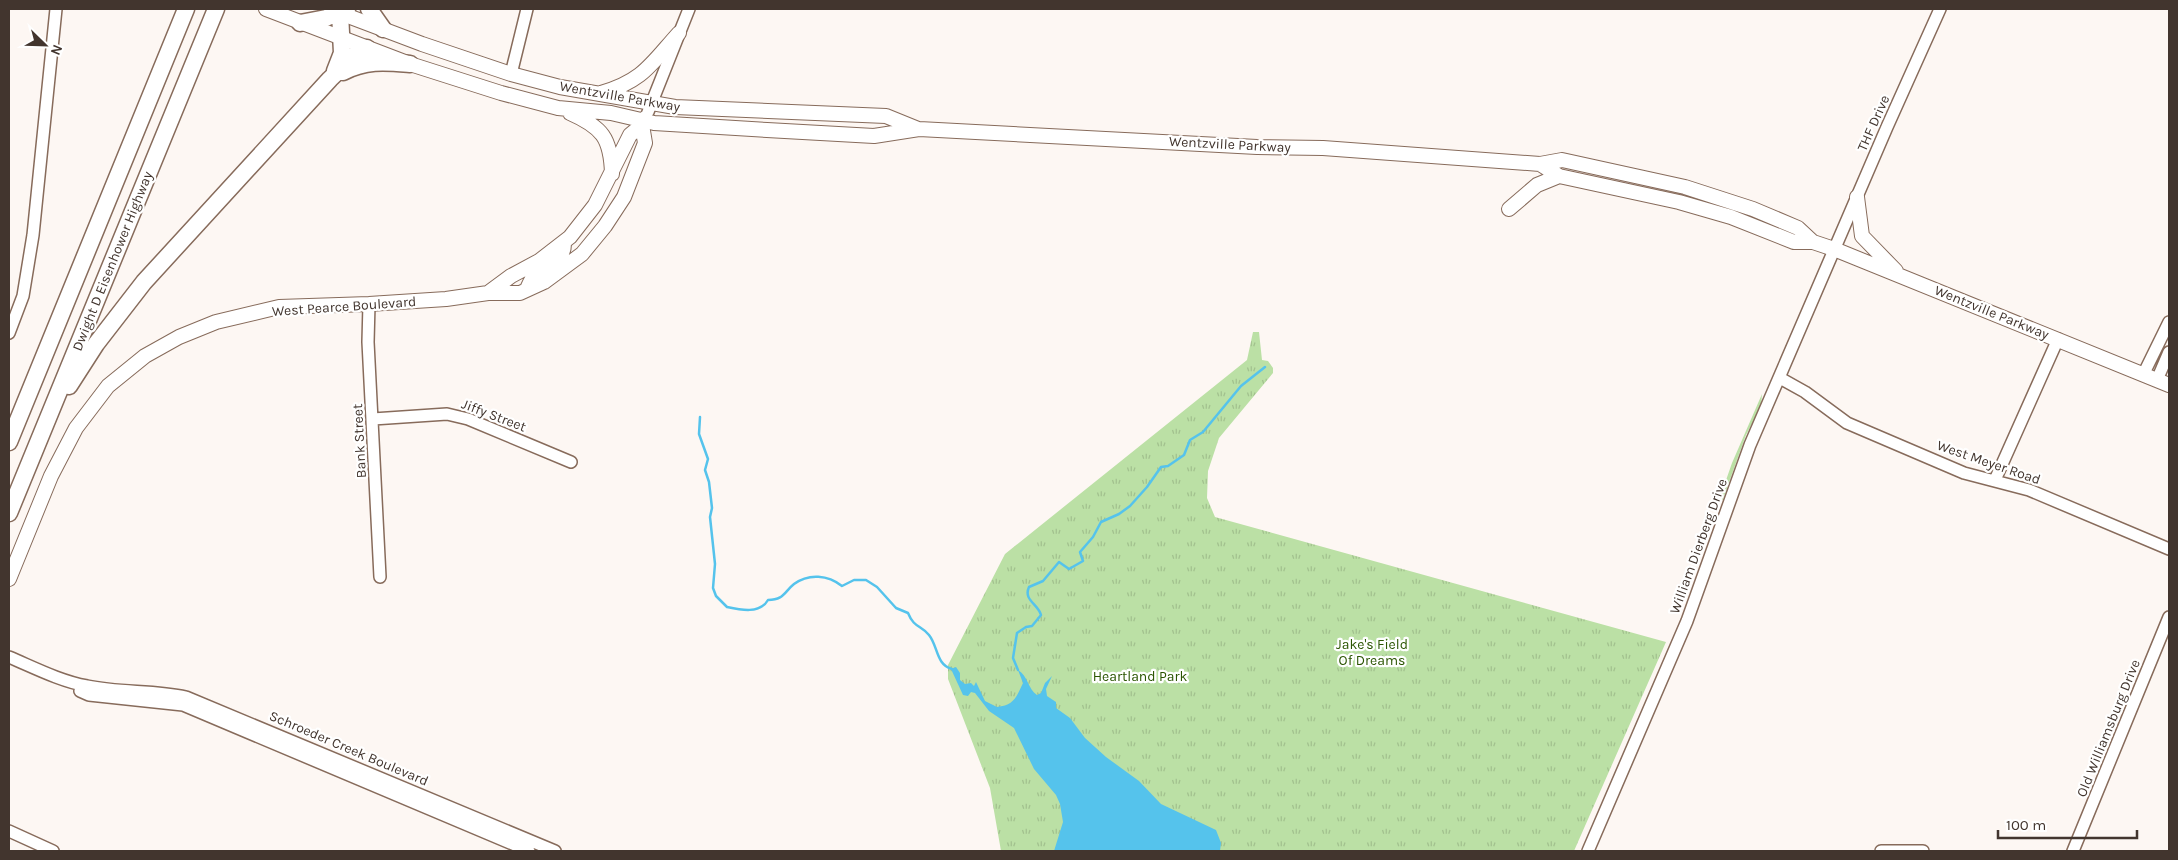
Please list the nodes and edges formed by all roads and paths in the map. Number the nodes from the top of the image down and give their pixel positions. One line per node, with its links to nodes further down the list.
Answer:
1 (56, 9): 38 (street)
2 (175, 9): 28 (highway)
3 (186, 9): 28 (highway, Dwight D Eisenhower Highway)
4 (216, 9): 44 (highway, Dwight D Eisenhower Highway)
5 (266, 9): 11 (main road)
6 (369, 9): 12 (highway)
7 (527, 9): 17 (street)
8 (689, 9): 13 (street, West Pearce Boulevard)
9 (1940, 9): 26 (street, THF Drive)
10 (339, 10): 11 (highway); 12 (main road, Wentzville Parkway); 14 (highway)
11 (300, 23): 14 (main road)
12 (383, 29): 17 (main road, Wentzville Parkway)
13 (679, 33): 19 (main road); 21 (street, West Pearce Boulevard)
14 (343, 39): 15 (main road, Wentzville Parkway); 18 (highway)
15 (367, 48): 16 (main road, Wentzville Parkway); 18 (highway)
16 (410, 64): 18 (highway); 20 (main road, Wentzville Parkway)
17 (511, 74): 19 (main road, Wentzville Parkway)
18 (330, 79): 44 (highway)
19 (599, 94): 21 (main road, Wentzville Parkway)
20 (558, 108): 21 (main road, Wentzville Parkway); 25 (main road)
21 (646, 115): 22 (main road, Wentzville Parkway); 22 (main road, Wentzville Parkway); 25 (main road, West Pearce Boulevard); 32 (main road, West Pearce Boulevard)
22 (919, 129): 23 (main road, Wentzville Parkway)
23 (1540, 164): 24 (main road, Wentzville Parkway); 30 (main road, Wentzville Parkway)
24 (1560, 176): 27 (main road); 30 (main road, Wentzville Parkway)
25 (610, 178): 29 (main road, West Pearce Boulevard); 32 (main road)
26 (1857, 197): 31 (street, THF Drive); 33 (main road)
27 (1510, 209)
28 (94, 236): 46 (highway, Dwight D Eisenhower Highway)
29 (564, 242): 34 (main road); 35 (main road, West Pearce Boulevard)
30 (1813, 242): 31 (main road, Wentzville Parkway)
31 (1834, 249): 33 (main road, Wentzville Parkway); 42 (street, William Dierberg Drive)
32 (582, 254): 34 (main road, West Pearce Boulevard)
33 (1900, 275): 39 (main road, Wentzville Parkway)
34 (527, 289): 35 (main road, West Pearce Boulevard)
35 (488, 293): 36 (main road, West Pearce Boulevard)
36 (369, 304): 45 (street, Bank Street); 52 (main road, West Pearce Boulevard)
37 (2169, 322): 41 (street)
38 (9, 333)
39 (2058, 339): 41 (main road, Wentzville Parkway); 48 (street)
40 (2169, 352): 43 (street)
41 (2143, 375): 43 (main road, Wentzville Parkway)
42 (1780, 378): 48 (street, West Meyer Road); 60 (street, William Dierberg Drive)
43 (2163, 383)
44 (49, 414): 49 (highway, Dwight D Eisenhower Highway)
45 (372, 419): 47 (street, Jiffy Street); 51 (street, Bank Street)
46 (9, 442)
47 (571, 462)
48 (1995, 480): 50 (street, West Meyer Road)
49 (9, 513)
50 (2169, 549)
51 (380, 577)
52 (9, 579)
53 (2169, 617): 63 (street, Old Williamsburg Drive)
54 (9, 657): 55 (street, Schroeder Creek Boulevard)
55 (126, 695): 58 (street, Schroeder Creek Boulevard); 59 (street, Schroeder Creek Boulevard)
56 (9, 831): 57 (street)
57 (53, 851)
58 (529, 851)
59 (555, 851)
60 (1588, 851)
61 (1881, 851): 62 (street)
62 (1922, 851)
63 (2073, 851)

